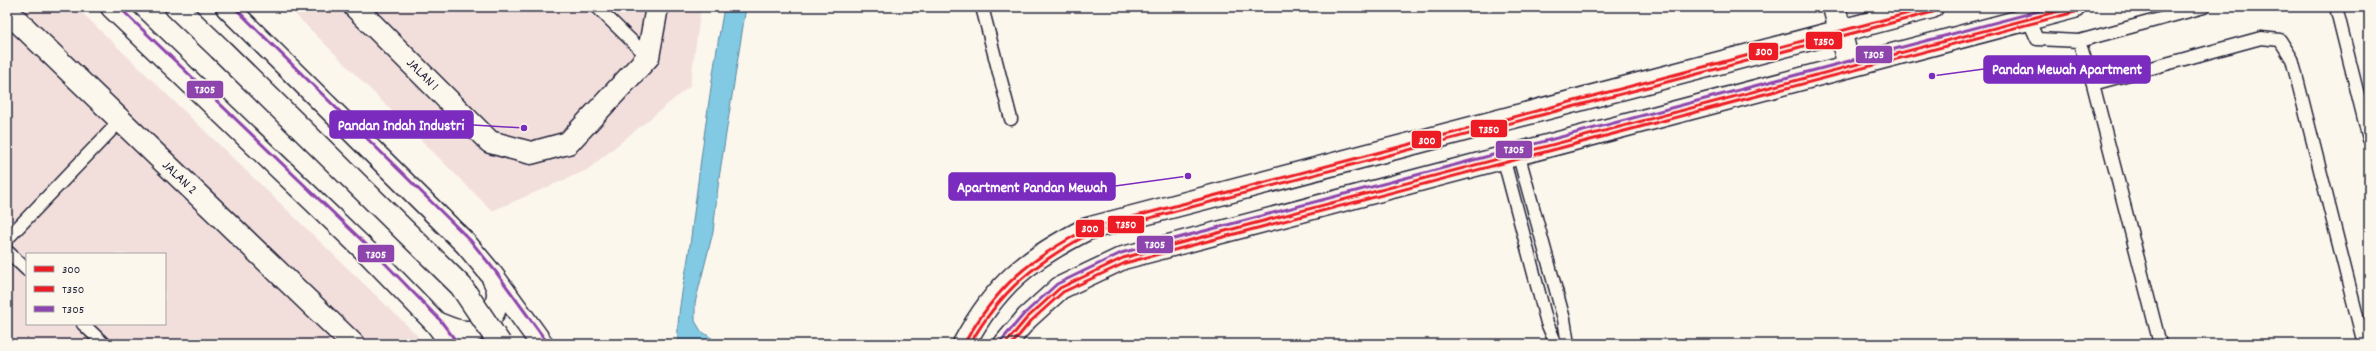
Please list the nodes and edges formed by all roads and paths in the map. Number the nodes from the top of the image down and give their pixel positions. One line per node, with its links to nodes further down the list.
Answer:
1 (112, 7): 28 (main road)
2 (176, 7): 33 (main road, bridge)
3 (227, 7): 27 (main road)
4 (355, 7): 17 (main road, JALAN 1)
5 (597, 7): 17 (lane)
6 (658, 7): 17 (main road)
7 (982, 7): 20 (lane)
8 (1834, 7): 15 (main road)
9 (1932, 7): 15 (main road)
10 (2074, 7): 14 (main road)
11 (2204, 7): 16 (lane)
12 (2336, 7): 22 (lane)
13 (7, 11): 21 (main road, JALAN 2)
14 (2028, 19): 16 (lane); 18 (main road)
15 (1840, 31): 18 (main road); 35 (main road)
16 (2079, 41): 19 (lane)
17 (648, 57)
18 (1849, 66): 23 (main road)
19 (2093, 84): 39 (lane); 40 (lane)
20 (1011, 119)
21 (120, 121): 24 (lane); 31 (main road, JALAN 2)
22 (2369, 139)
23 (1510, 155): 36 (main road); 37 (lane); 38 (lane)
24 (7, 239)
25 (7, 251): 26 (lane)
26 (26, 269)
27 (492, 275): 28 (main road); 34 (main road)
28 (436, 323): 32 (main road)
29 (84, 325): 30 (lane)
30 (104, 344)
31 (353, 344)
32 (452, 344)
33 (500, 344)
34 (542, 344)
35 (964, 344)
36 (1005, 344)
37 (1556, 344)
38 (1568, 344)
39 (2160, 344)
40 (2364, 344)

